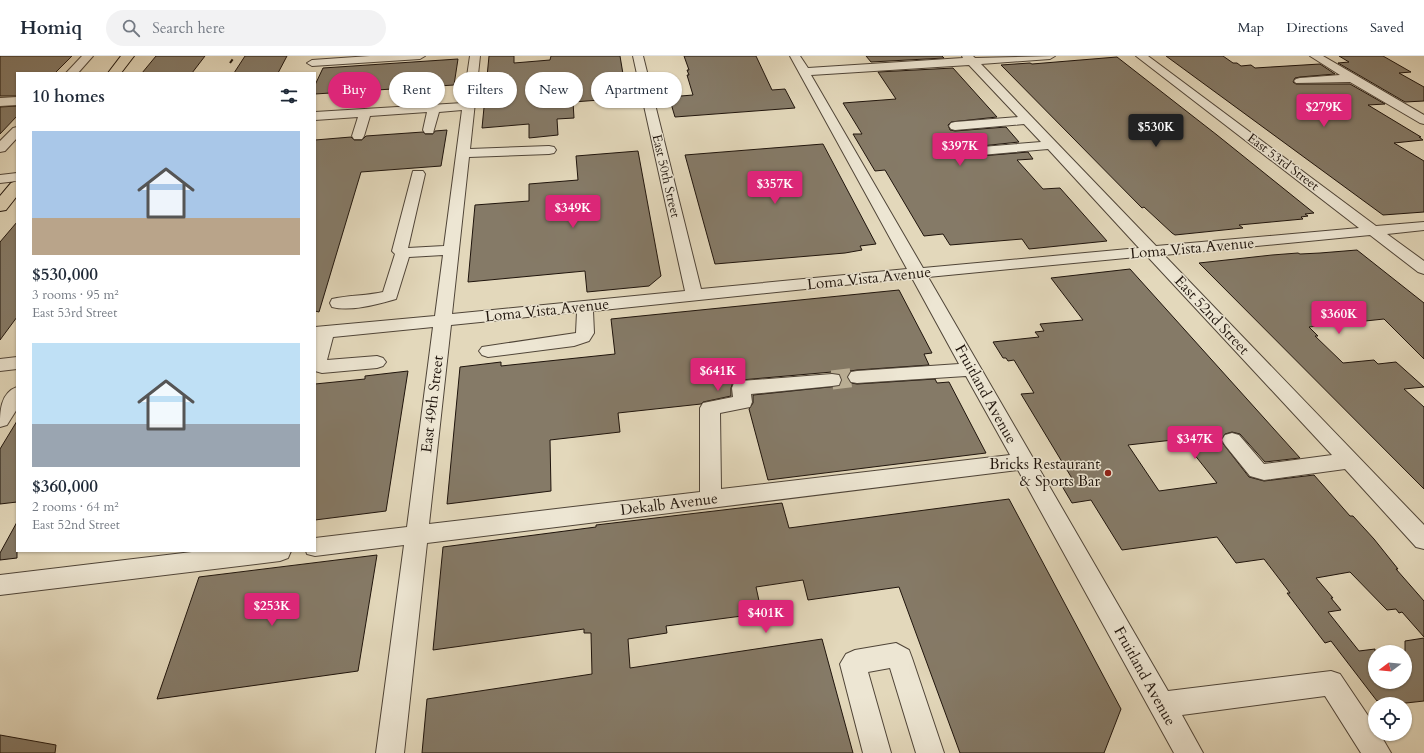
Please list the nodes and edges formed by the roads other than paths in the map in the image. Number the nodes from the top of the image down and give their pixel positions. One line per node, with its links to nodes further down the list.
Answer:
1 (88, 56): 12 (street)
2 (128, 56): 13 (main road)
3 (420, 56): 11 (street)
4 (475, 56): 14 (street, East 49th Street)
5 (638, 56): 47 (street, East 50th Street)
6 (795, 56): 15 (street, Fruitland Avenue)
7 (1050, 56): 10 (street)
8 (1142, 56): 41 (street, East 53rd Street)
9 (1315, 56): 16 (street)
10 (970, 59): 15 (street); 24 (street, East 52nd Street)
11 (311, 64)
12 (73, 72)
13 (115, 72)
14 (473, 72)
15 (804, 72): 46 (street, Fruitland Avenue)
16 (1352, 78): 17 (street); 25 (street)
17 (1300, 81)
18 (16, 101): 19 (street)
19 (0, 102)
20 (434, 108): 22 (street); 27 (street)
21 (469, 108): 33 (street, East 49th Street)
22 (366, 113): 23 (street); 29 (street)
23 (316, 116)
24 (1028, 120): 26 (street); 30 (street, East 52nd Street)
25 (1424, 120)
26 (955, 126)
27 (429, 130)
28 (16, 132): 31 (street)
29 (358, 136)
30 (1052, 145): 34 (street); 43 (street, East 52nd Street)
31 (0, 148)
32 (549, 150): 33 (street)
33 (463, 153): 42 (street, East 49th Street)
34 (958, 153)
35 (418, 174): 44 (street)
36 (16, 177): 37 (street)
37 (0, 178)
38 (16, 187): 39 (main road)
39 (0, 206)
40 (1424, 226): 41 (street, Loma Vista Avenue)
41 (1374, 231): 43 (street, Loma Vista Avenue); 45 (street, East 53rd Street)
42 (451, 250): 44 (street); 50 (street, East 49th Street)
43 (1152, 251): 46 (street, Loma Vista Avenue); 63 (street, East 52nd Street)
44 (403, 254): 48 (street)
45 (1424, 269)
46 (918, 273): 47 (street, Loma Vista Avenue); 56 (street, Fruitland Avenue)
47 (694, 295): 49 (street, Loma Vista Avenue)
48 (338, 303)
49 (584, 306): 50 (street, Loma Vista Avenue); 52 (street)
50 (443, 321): 51 (street, Loma Vista Avenue); 65 (street, East 49th Street)
51 (320, 333): 53 (street)
52 (488, 351)
53 (377, 362)
54 (16, 363): 55 (street)
55 (0, 365)
56 (972, 369): 57 (street); 62 (street, Fruitland Avenue)
57 (857, 377)
58 (832, 380): 64 (street)
59 (16, 396): 60 (street)
60 (0, 420)
61 (1232, 440): 63 (street)
62 (1024, 461): 64 (street, Dekalb Avenue); 70 (street, Fruitland Avenue)
63 (1350, 461): 66 (street, East 52nd Street)
64 (710, 499): 65 (street, Dekalb Avenue)
65 (416, 535): 67 (street, Dekalb Avenue); 71 (street, East 49th Street)
66 (1424, 540)
67 (316, 547)
68 (272, 552): 69 (street)
69 (0, 585)
70 (1162, 705): 74 (street, Fruitland Avenue); 75 (street)
71 (390, 753)
72 (878, 753): 73 (street)
73 (930, 753)
74 (1189, 753)
75 (1377, 753)

